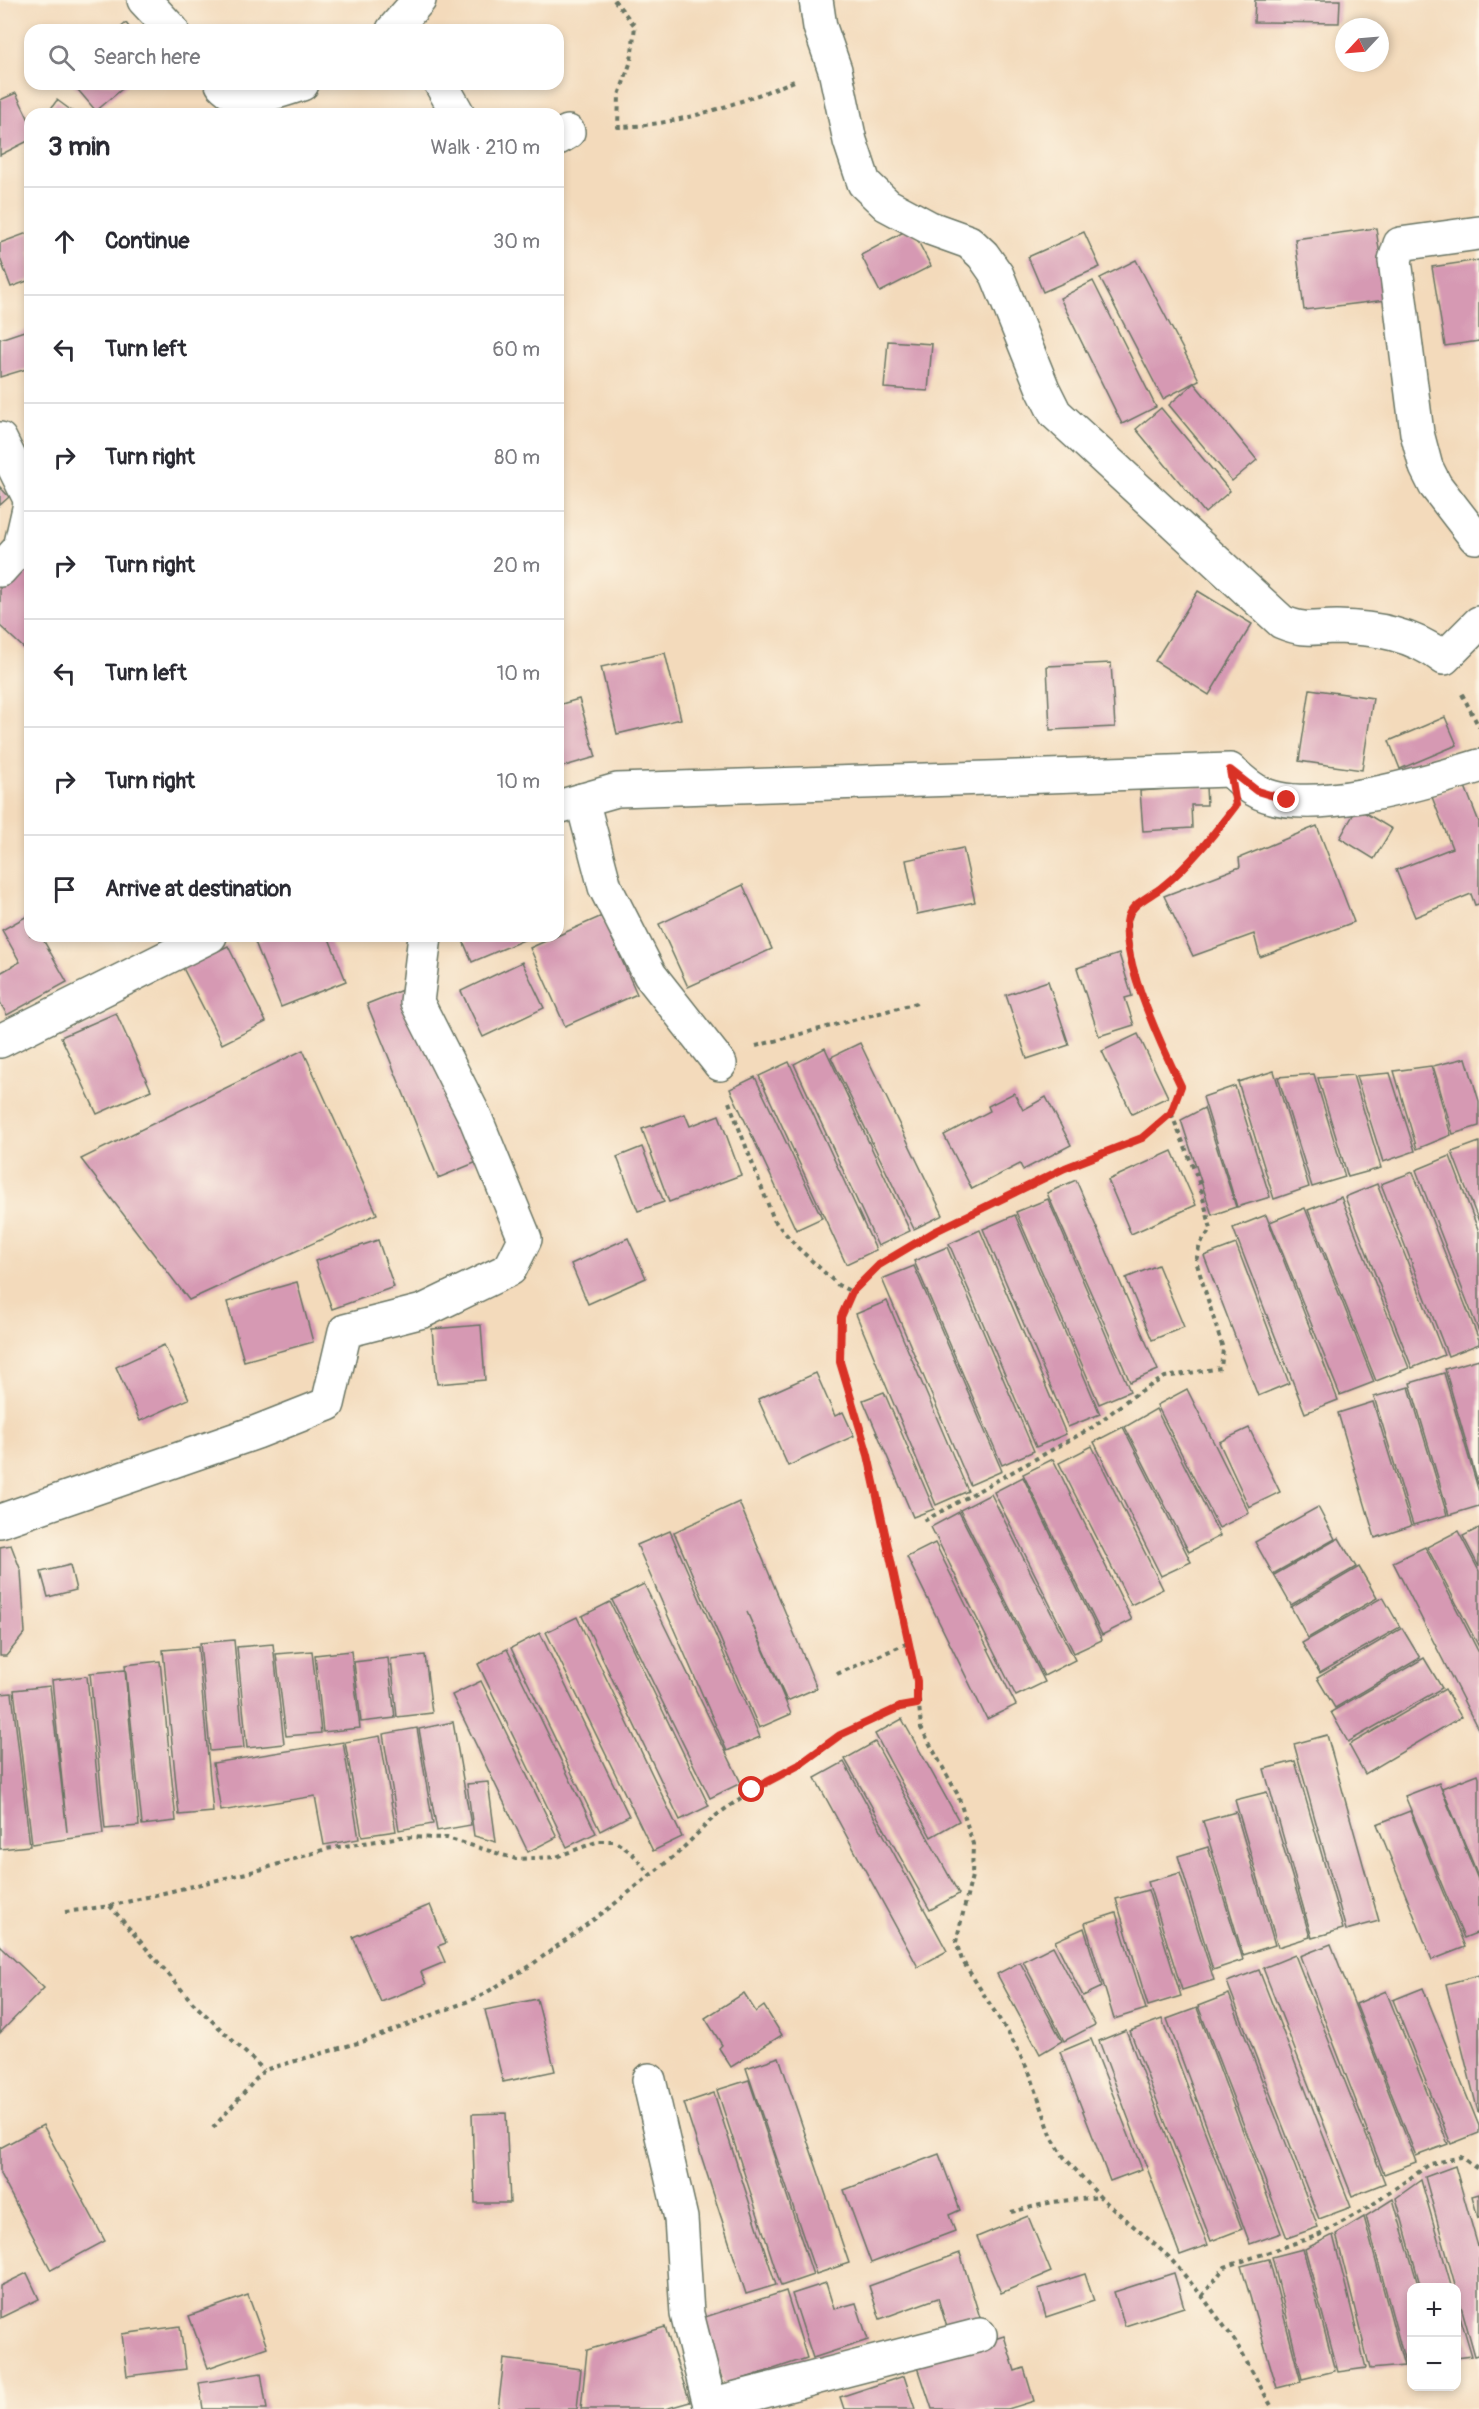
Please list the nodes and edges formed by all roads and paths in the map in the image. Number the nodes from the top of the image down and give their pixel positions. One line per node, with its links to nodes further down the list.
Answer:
1 (144, 0): 5 (street)
2 (419, 0): 6 (street)
3 (614, 0): 7 (path)
4 (816, 0): 7 (street)
5 (166, 24)
6 (398, 24)
7 (836, 70): 18 (street)
8 (228, 90): 9 (street)
9 (283, 90)
10 (444, 90): 11 (street)
11 (455, 108)
12 (1479, 233): 16 (street)
13 (0, 439): 14 (street)
14 (24, 489)
15 (24, 529): 17 (street)
16 (1475, 537)
17 (0, 570)
18 (1479, 623)
19 (1479, 766): 20 (street)
20 (1230, 770): 21 (street); 27 (path)
21 (570, 804): 26 (street)
22 (198, 942): 25 (street)
23 (424, 942): 29 (street)
24 (917, 1003): 26 (path)
25 (0, 1041)
26 (720, 1064): 28 (path)
27 (1171, 1113): 28 (path); 30 (path)
28 (852, 1292): 31 (path)
29 (0, 1521)
30 (924, 1521)
31 (908, 1643): 32 (path); 33 (path)
32 (837, 1674)
33 (917, 1704): 34 (path); 41 (path)
34 (651, 1875): 35 (path); 37 (path)
35 (110, 1906): 36 (path); 37 (path)
36 (65, 1912)
37 (264, 2070): 39 (path)
38 (649, 2080): 45 (street)
39 (213, 2128)
40 (1479, 2170): 43 (path)
41 (1100, 2197): 42 (path); 43 (path)
42 (1011, 2212)
43 (1202, 2296): 46 (path)
44 (980, 2335): 45 (street)
45 (710, 2407)
46 (1274, 2409)

